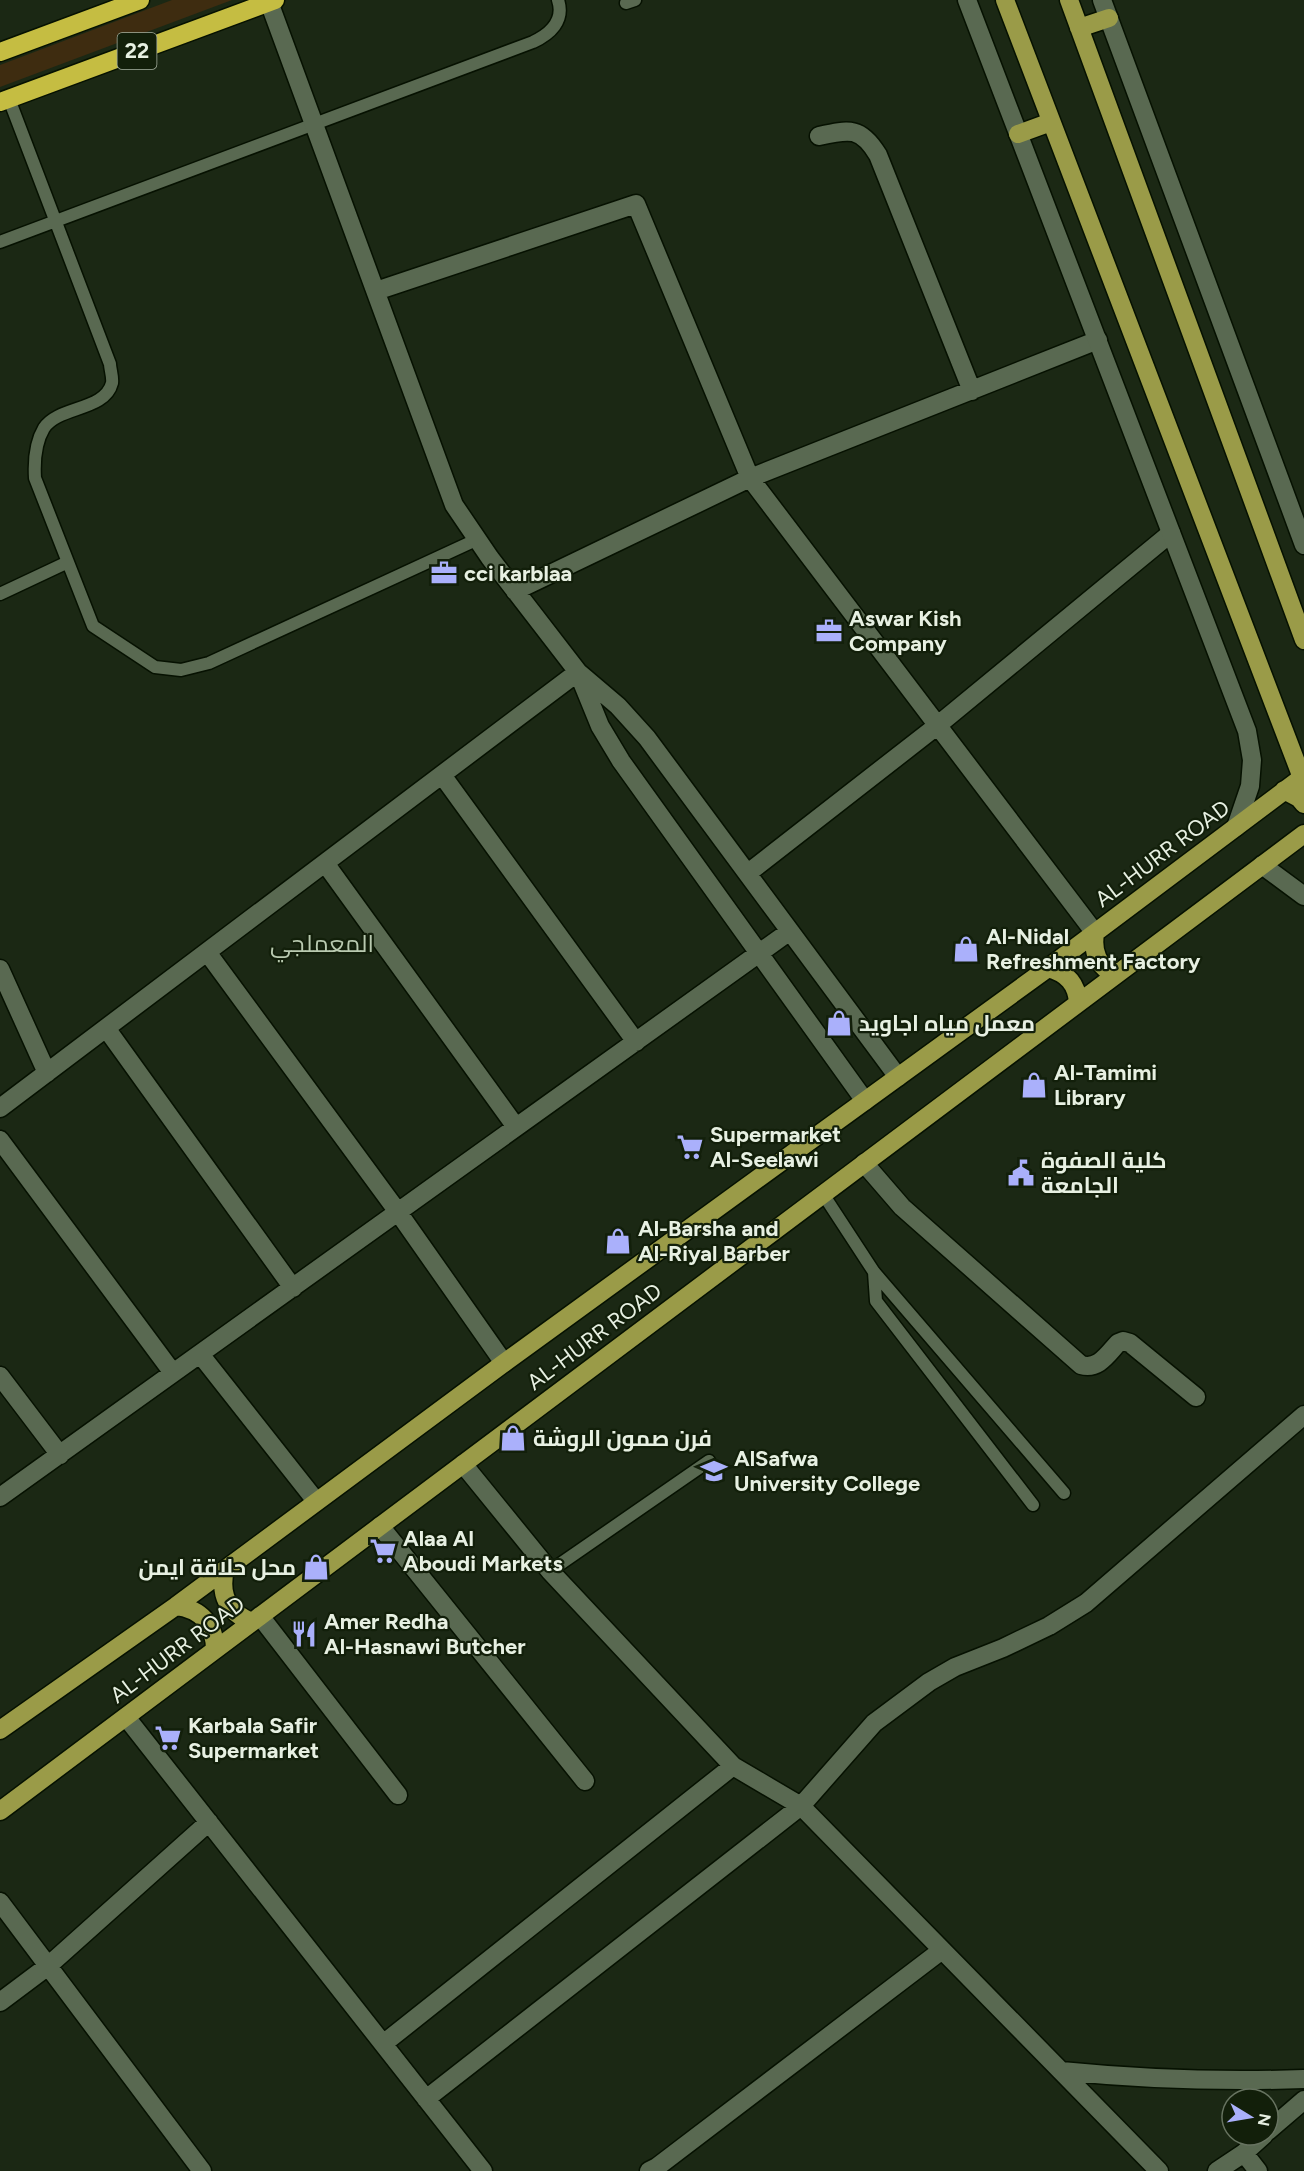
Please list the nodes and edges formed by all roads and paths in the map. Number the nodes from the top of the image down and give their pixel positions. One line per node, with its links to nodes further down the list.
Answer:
1 (140, 0): 10 (highway, 22)
2 (558, 0): 13 (lane)
3 (967, 0): 14 (street)
4 (1005, 0): 12 (main road)
5 (1069, 0): 9 (main road)
6 (1102, 0): 8 (street)
7 (272, 1): 11 (highway, 22); 13 (street)
8 (1109, 18): 9 (main road); 24 (street)
9 (1079, 28): 28 (main road)
10 (0, 52)
11 (5, 101): 16 (lane)
12 (1051, 122): 14 (main road); 32 (main road)
13 (314, 124): 16 (lane); 18 (street)
14 (1018, 134): 19 (street)
15 (819, 136): 20 (street)
16 (56, 221): 17 (lane); 25 (lane)
17 (0, 242)
18 (376, 291): 21 (street); 23 (street)
19 (1098, 340): 20 (street); 22 (street)
20 (972, 391): 21 (street)
21 (750, 478): 26 (street); 30 (street)
22 (1171, 533): 30 (street); 35 (street)
23 (478, 539): 25 (lane); 26 (street)
24 (1304, 545)
25 (68, 562): 27 (lane)
26 (515, 591): 29 (street)
27 (0, 594)
28 (1304, 640)
29 (578, 672): 31 (street); 39 (street); 44 (street)
30 (938, 725): 39 (street); 42 (street)
31 (442, 775): 37 (street); 50 (street)
32 (1303, 779): 33 (main road, AL-HURR ROAD)
33 (1284, 790): 34 (main road); 35 (main road, AL-HURR ROAD)
34 (1304, 804)
35 (1236, 827): 42 (main road, AL-HURR ROAD)
36 (1304, 834): 38 (main road, AL-HURR ROAD)
37 (325, 863): 43 (street); 55 (street)
38 (1262, 865): 40 (street); 47 (main road, AL-HURR ROAD)
39 (747, 873): 41 (street)
40 (1304, 896)
41 (790, 931): 44 (street); 52 (street)
42 (1095, 933): 45 (main road, AL-HURR ROAD); 47 (main road)
43 (207, 952): 49 (street); 59 (street)
44 (760, 953): 50 (street); 53 (street)
45 (1048, 968): 48 (main road); 52 (main road, AL-HURR ROAD)
46 (0, 969): 51 (street)
47 (1115, 975): 48 (main road, AL-HURR ROAD)
48 (1078, 1003): 57 (main road, AL-HURR ROAD)
49 (106, 1028): 51 (street); 61 (street)
50 (636, 1042): 55 (street)
51 (47, 1072): 54 (street)
52 (898, 1077): 53 (main road, AL-HURR ROAD)
53 (865, 1101): 63 (main road, AL-HURR ROAD)
54 (0, 1108)
55 (516, 1127): 59 (street)
56 (0, 1140): 64 (street)
57 (864, 1163): 58 (main road, AL-HURR ROAD); 66 (street)
58 (823, 1194): 60 (lane); 70 (main road, AL-HURR ROAD)
59 (398, 1212): 61 (street); 63 (street)
60 (874, 1272): 71 (lane); 74 (lane)
61 (293, 1288): 62 (street)
62 (200, 1354): 64 (street); 73 (street)
63 (504, 1363): 73 (main road, AL-HURR ROAD)
64 (173, 1373): 68 (street)
65 (0, 1376): 68 (street)
66 (1196, 1397)
67 (1304, 1415): 86 (street)
68 (60, 1455): 72 (street)
69 (709, 1461): 77 (lane)
70 (463, 1464): 75 (main road, AL-HURR ROAD); 77 (street)
71 (1064, 1493)
72 (0, 1497)
73 (316, 1501): 76 (main road, AL-HURR ROAD)
74 (1033, 1505)
75 (380, 1526): 79 (main road, AL-HURR ROAD); 84 (street)
76 (225, 1570): 78 (main road, AL-HURR ROAD); 79 (main road)
77 (550, 1571): 83 (street)
78 (176, 1606): 80 (main road); 82 (main road, AL-HURR ROAD)
79 (256, 1619): 80 (main road, AL-HURR ROAD); 85 (street)
80 (215, 1650): 81 (main road, AL-HURR ROAD)
81 (126, 1717): 87 (main road, AL-HURR ROAD); 88 (street)
82 (0, 1730)
83 (734, 1766): 86 (street); 93 (street)
84 (585, 1780)
85 (398, 1795)
86 (801, 1806): 90 (street); 96 (street)
87 (0, 1811)
88 (209, 1822): 91 (street); 93 (street)
89 (0, 1902): 91 (street)
90 (942, 1950): 94 (street); 103 (street)
91 (48, 1966): 92 (street); 101 (street)
92 (0, 2002)
93 (383, 2044): 96 (street)
94 (1060, 2071): 95 (street); 104 (street)
95 (1304, 2079)
96 (426, 2099): 102 (street)
97 (1304, 2100): 98 (street)
98 (1280, 2121)
99 (1251, 2147): 100 (street)
100 (1244, 2153): 105 (street); 106 (street)
101 (202, 2171)
102 (483, 2171)
103 (649, 2171)
104 (1159, 2171)
105 (1217, 2171)
106 (1258, 2171)

